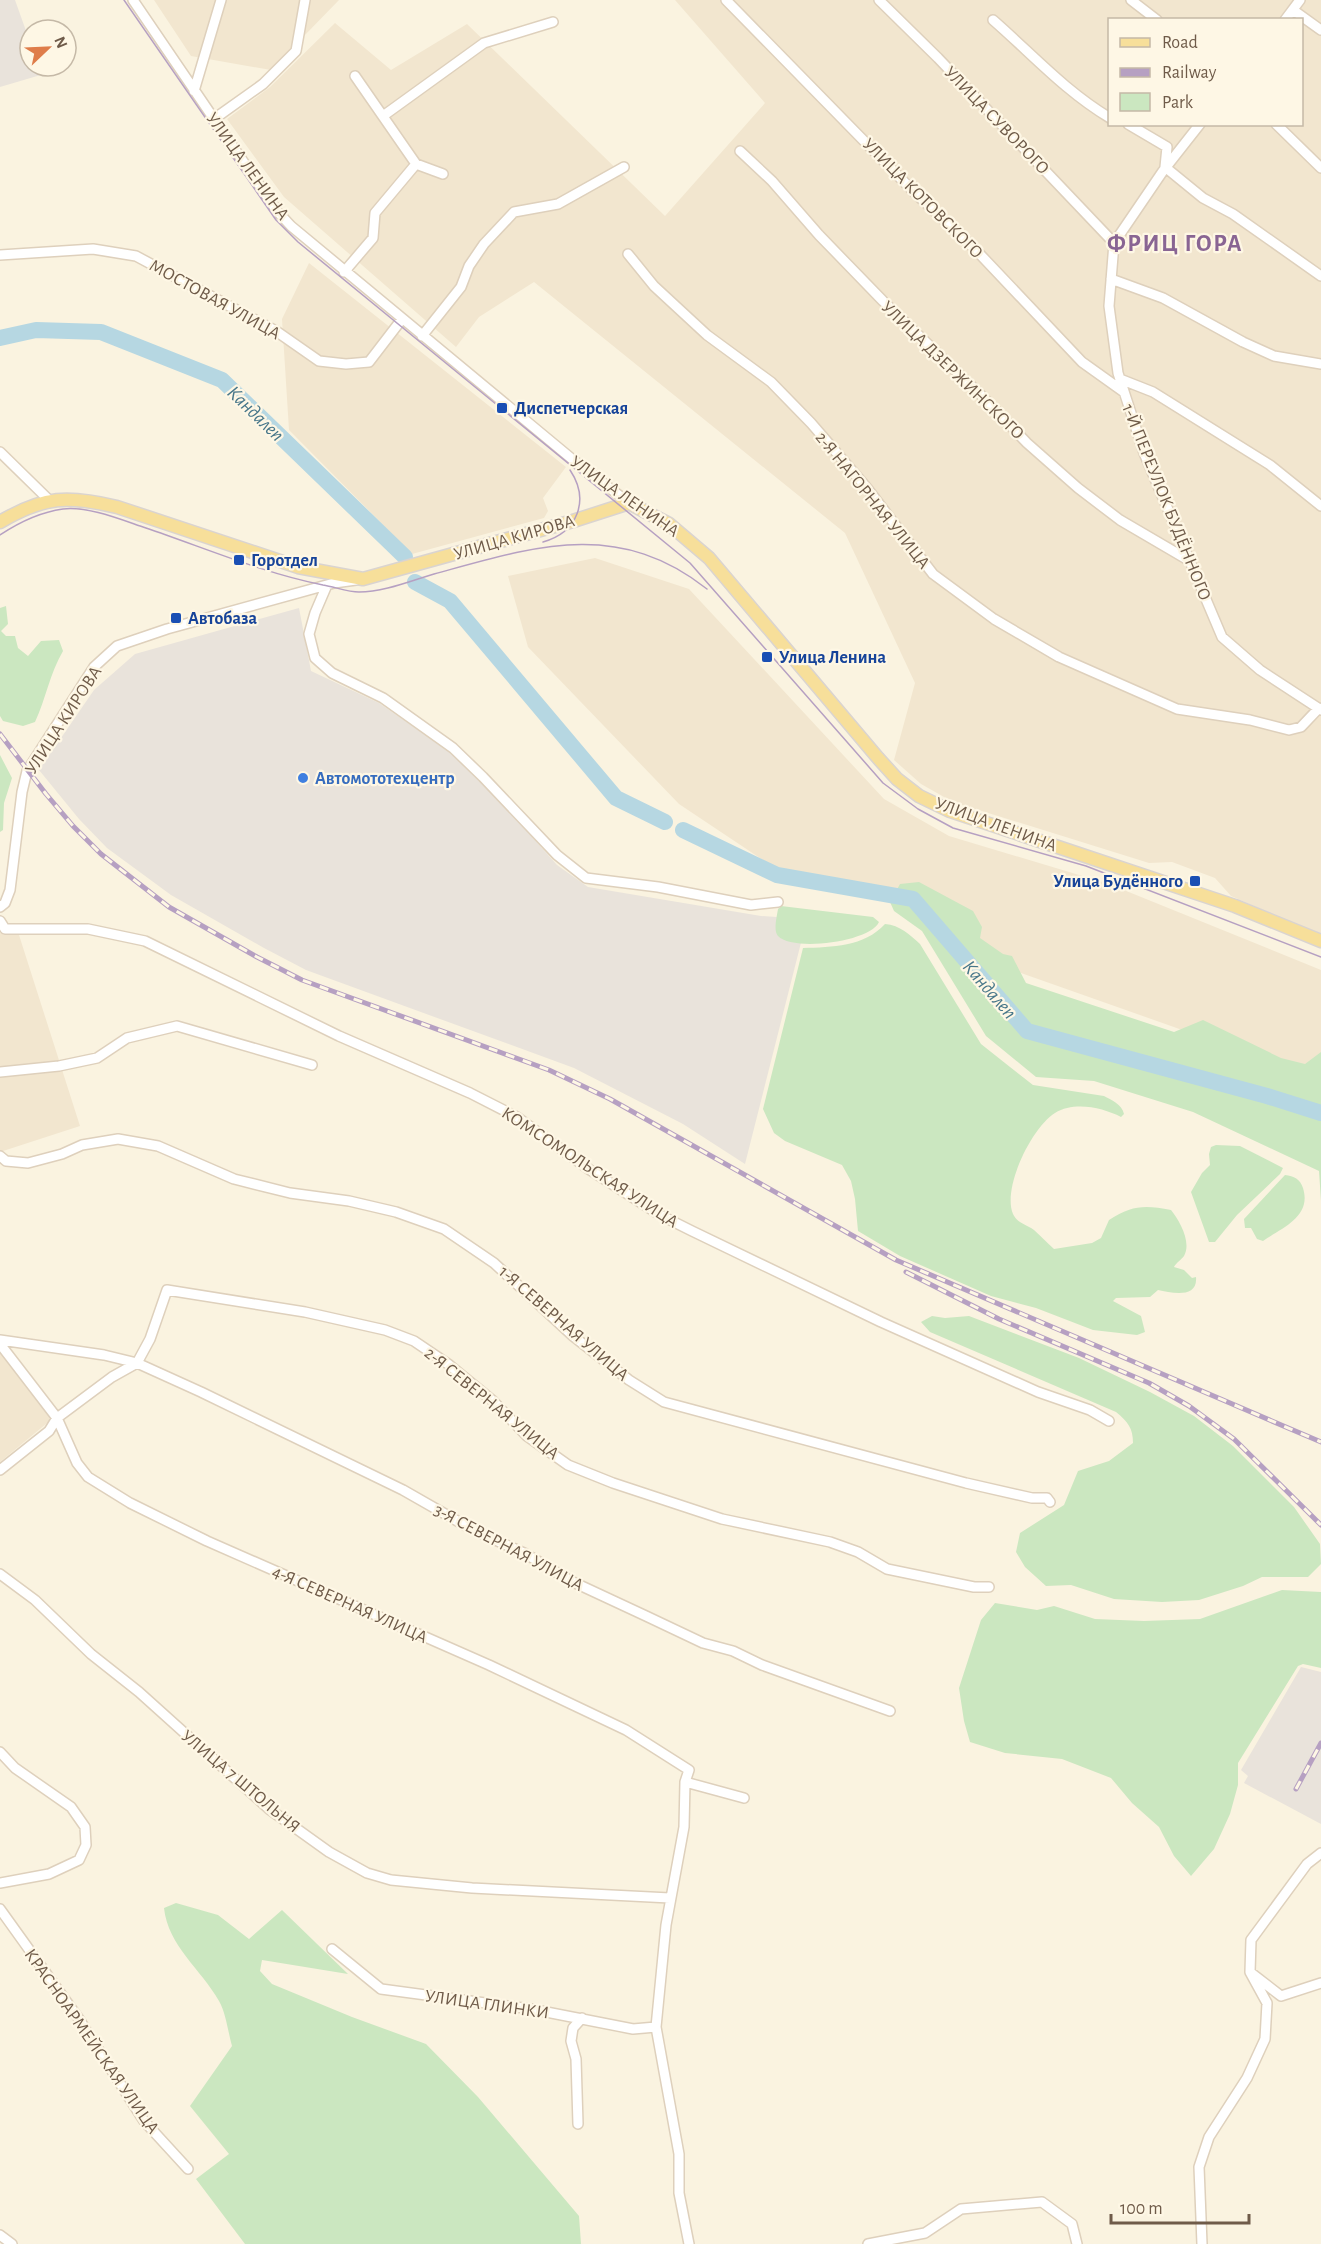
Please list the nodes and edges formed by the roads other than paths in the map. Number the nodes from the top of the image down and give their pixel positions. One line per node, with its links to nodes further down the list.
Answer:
1 (133, 0): 15 (street, УЛИЦА ЛЕНИНА)
2 (221, 0): 15 (street)
3 (305, 0): 18 (street)
4 (726, 0): 38 (street, УЛИЦА КОТОВСКОГО)
5 (879, 0): 28 (street, УЛИЦА СУВОРОГО)
6 (1131, 0): 9 (street)
7 (1300, 0): 8 (street)
8 (1293, 10): 10 (street); 13 (street)
9 (1154, 18)
10 (1287, 18)
11 (993, 20): 17 (street)
12 (553, 22): 16 (street)
13 (1321, 30)
14 (355, 76): 16 (street)
15 (194, 91): 18 (street, УЛИЦА ЛЕНИНА)
16 (383, 116): 23 (street)
17 (1108, 117)
18 (214, 120): 31 (street, УЛИЦА ЛЕНИНА)
19 (1131, 126): 25 (street)
20 (1198, 126): 25 (street)
21 (1278, 126): 26 (street)
22 (740, 151): 44 (street, УЛИЦА ДЗЕРЖИНСКОГО)
23 (416, 164): 27 (street); 31 (street)
24 (624, 167): 35 (street)
25 (1165, 167): 28 (street); 32 (street)
26 (1321, 168)
27 (443, 174)
28 (1114, 243): 33 (street, 1-Й ПЕРЕУЛОК БУДЁННОГО)
29 (628, 254): 47 (street, 2-Я НАГОРНАЯ УЛИЦА)
30 (0, 255): 34 (street, МОСТОВАЯ УЛИЦА)
31 (344, 272): 34 (street, УЛИЦА ЛЕНИНА)
32 (1321, 276)
33 (1111, 279): 36 (street); 37 (street, 1-Й ПЕРЕУЛОК БУДЁННОГО)
34 (402, 319): 35 (street, УЛИЦА ЛЕНИНА)
35 (422, 336): 41 (street, УЛИЦА ЛЕНИНА)
36 (1321, 364)
37 (1120, 379): 38 (street, 1-Й ПЕРЕУЛОК БУДЁННОГО); 42 (street)
38 (1124, 392): 44 (street, 1-Й ПЕРЕУЛОК БУДЁННОГО)
39 (0, 452): 40 (street)
40 (49, 500): 43 (main road, УЛИЦА КИРОВА); 45 (main road, УЛИЦА КИРОВА)
41 (629, 502): 45 (main road, УЛИЦА КИРОВА); 51 (main road, УЛИЦА ЛЕНИНА)
42 (1321, 506)
43 (0, 522)
44 (1190, 561): 47 (street, 1-Й ПЕРЕУЛОК БУДЁННОГО)
45 (363, 579): 46 (street, УЛИЦА КИРОВА)
46 (327, 585): 48 (street); 49 (street, УЛИЦА КИРОВА)
47 (1320, 709)
48 (778, 902)
49 (0, 908)
50 (0, 921): 58 (street, КОМСОМОЛЬСКАЯ УЛИЦА)
51 (1321, 941)
52 (312, 1065): 53 (street)
53 (0, 1072)
54 (0, 1156): 60 (street, 1-Я СЕВЕРНАЯ УЛИЦА)
55 (0, 1342): 56 (street, 3-Я СЕВЕРНАЯ УЛИЦА); 57 (street, 4-Я СЕВЕРНАЯ УЛИЦА)
56 (137, 1363): 57 (street); 62 (street, 2-Я СЕВЕРНАЯ УЛИЦА); 63 (street, 3-Я СЕВЕРНАЯ УЛИЦА)
57 (57, 1418): 59 (street); 65 (street, 4-Я СЕВЕРНАЯ УЛИЦА)
58 (1109, 1421)
59 (0, 1470)
60 (1050, 1502)
61 (0, 1574): 69 (street, УЛИЦА 7 ШТОЛЬНЯ)
62 (989, 1587)
63 (890, 1712)
64 (0, 1752): 68 (street)
65 (685, 1782): 66 (street); 69 (street)
66 (744, 1798)
67 (1321, 1853): 72 (street)
68 (0, 1883)
69 (670, 1898): 75 (street)
70 (0, 1909): 77 (street, КРАСНОАРМЕЙСКАЯ УЛИЦА)
71 (332, 1949): 74 (street, УЛИЦА ГЛИНКИ)
72 (1250, 1972): 73 (street); 83 (street)
73 (1321, 1983)
74 (582, 2018): 75 (street, УЛИЦА ГЛИНКИ); 76 (street)
75 (656, 2027): 80 (street)
76 (578, 2124)
77 (188, 2169)
78 (0, 2235): 79 (street)
79 (12, 2244)
80 (689, 2244)
81 (868, 2244): 82 (street)
82 (1077, 2244)
83 (1202, 2244)

